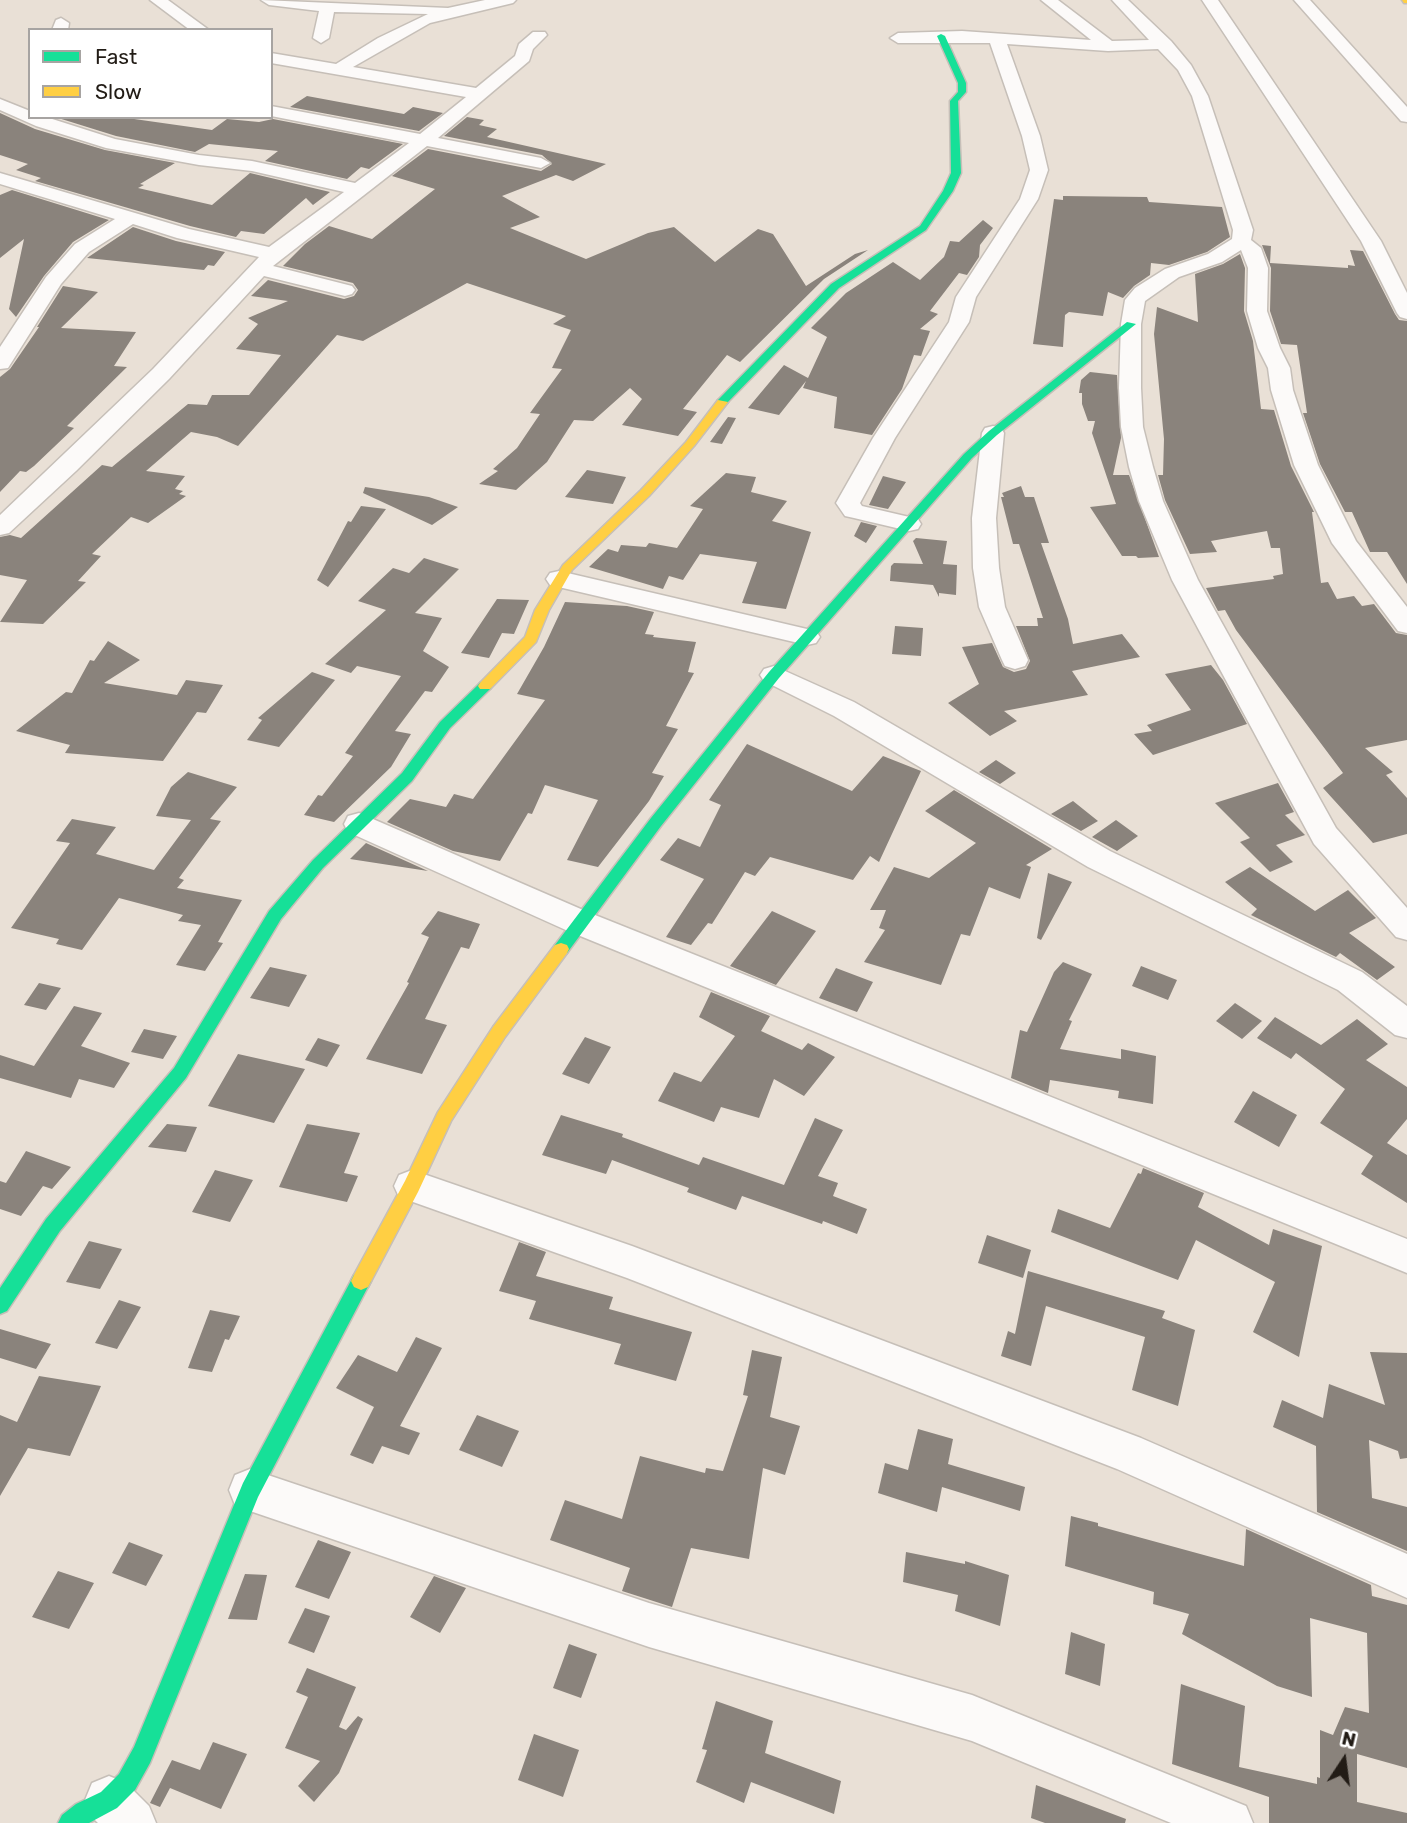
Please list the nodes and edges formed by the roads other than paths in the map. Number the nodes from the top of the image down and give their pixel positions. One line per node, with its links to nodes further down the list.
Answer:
1 (158, 0): 10 (street)
2 (269, 0): 8 (street)
3 (508, 0): 9 (street)
4 (1049, 0): 17 (street)
5 (1120, 0): 16 (street)
6 (1210, 0): 34 (street)
7 (1302, 0): 24 (street)
8 (327, 7): 9 (street); 13 (street)
9 (453, 11): 19 (street)
10 (198, 28)
11 (539, 35): 20 (street)
12 (941, 36): 14 (street); 15 (street); 40 (street)
13 (321, 38)
14 (898, 38)
15 (997, 39): 17 (street); 38 (street)
16 (1165, 44): 17 (street); 31 (street)
17 (1108, 46)
18 (273, 58): 19 (street)
19 (338, 70): 20 (street)
20 (480, 94): 26 (street)
21 (0, 104): 23 (street)
22 (273, 111): 26 (street)
23 (28, 116)
24 (1407, 117)
25 (35, 119): 29 (street)
26 (423, 141): 27 (street); 29 (street)
27 (541, 163)
28 (0, 178): 30 (street)
29 (357, 189): 32 (street)
30 (130, 218): 32 (street); 36 (street)
31 (1241, 242): 35 (street); 41 (street)
32 (266, 261): 33 (street); 39 (street)
33 (345, 289)
34 (1407, 313)
35 (1131, 324): 37 (street); 47 (street)
36 (0, 363)
37 (993, 433): 38 (street); 43 (street)
38 (909, 524): 42 (street)
39 (0, 528)
40 (559, 579): 42 (street); 45 (street)
41 (1407, 625)
42 (807, 637): 44 (street)
43 (1015, 660)
44 (775, 675): 46 (street); 48 (street)
45 (359, 824): 46 (street); 51 (street)
46 (579, 922): 49 (street); 50 (street)
47 (1407, 928)
48 (1407, 1025)
49 (412, 1186): 52 (street); 53 (street)
50 (1407, 1256)
51 (0, 1305)
52 (250, 1490): 54 (street); 55 (street)
53 (1407, 1576)
54 (104, 1815)
55 (1229, 1823)

